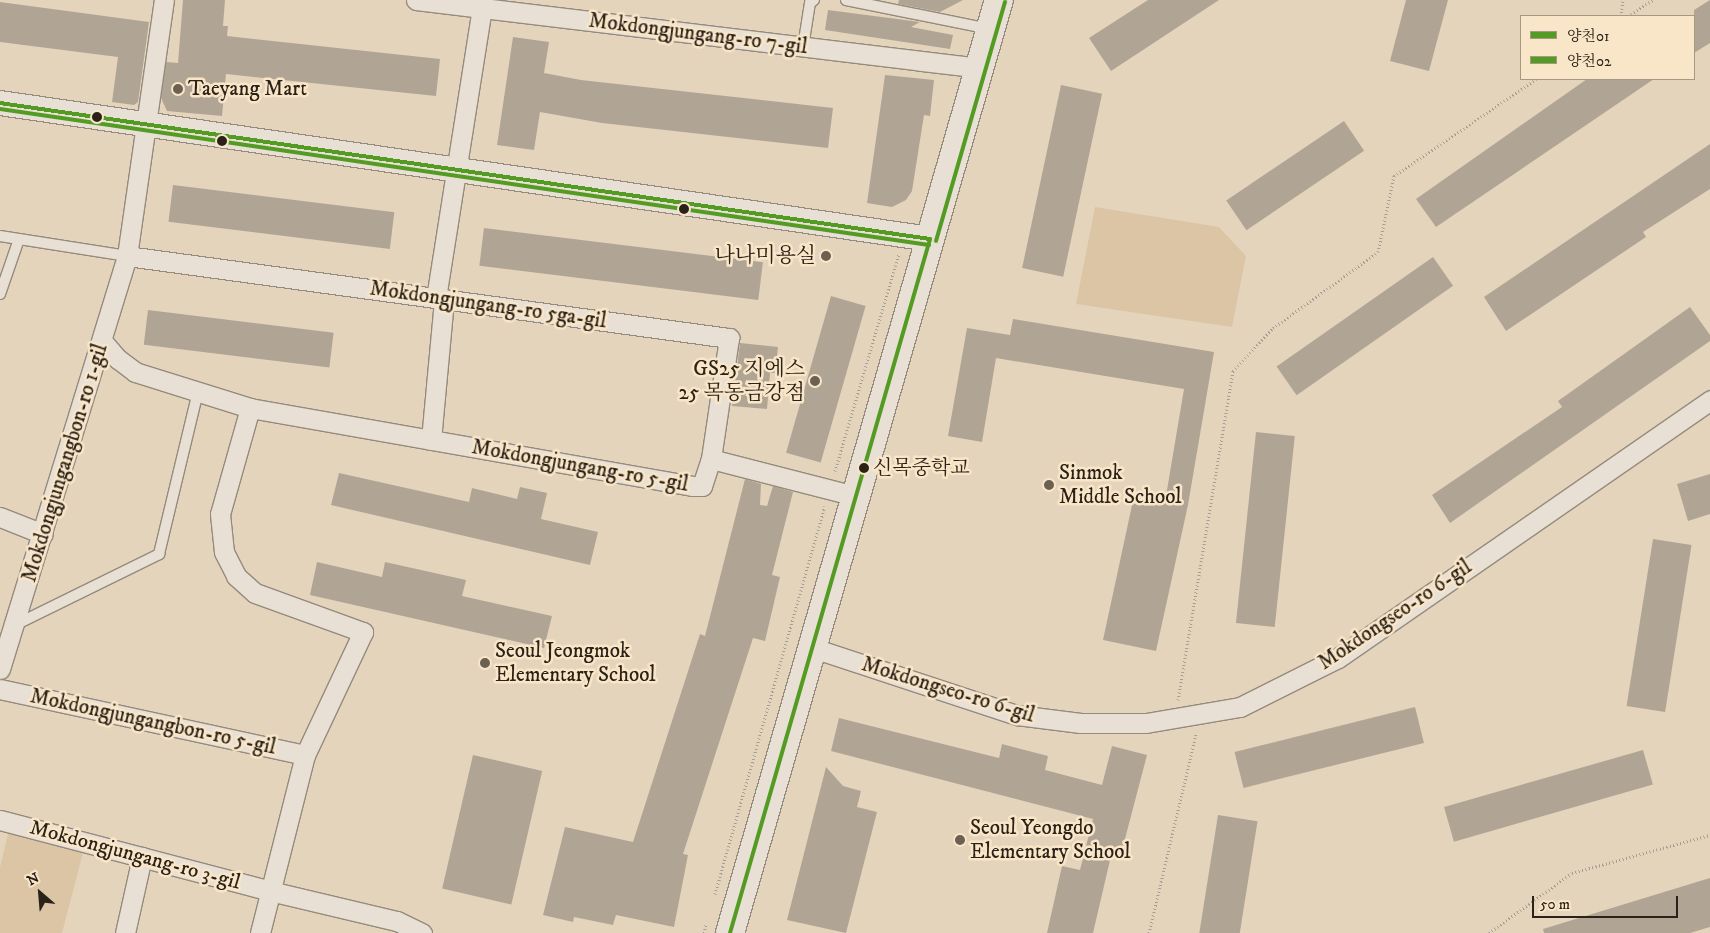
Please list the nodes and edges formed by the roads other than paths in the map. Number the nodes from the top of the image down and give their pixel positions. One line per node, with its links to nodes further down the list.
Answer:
1 (164, 0): 11 (street, Mokdongjungangbon-ro 1-gil)
2 (416, 0): 6 (street, Mokdongjungang-ro 7-gil)
3 (814, 0): 8 (lane)
4 (846, 0): 7 (lane)
5 (999, 0): 7 (main road)
6 (482, 8): 8 (street, Mokdongjungang-ro 7-gil); 12 (street)
7 (991, 29): 9 (main road)
8 (803, 47): 9 (street, Mokdongjungang-ro 7-gil)
9 (980, 68): 14 (main road)
10 (0, 103): 11 (street)
11 (146, 125): 12 (street); 16 (street, Mokdongjungangbon-ro 1-gil)
12 (457, 170): 14 (street); 18 (street)
13 (0, 236): 15 (lane)
14 (917, 237): 25 (main road)
15 (19, 239): 16 (lane); 17 (lane)
16 (127, 256): 18 (street, Mokdongjungang-ro 5ga-gil); 19 (street, Mokdongjungangbon-ro 1-gil)
17 (0, 294)
18 (440, 299): 23 (street); 24 (street, Mokdongjungang-ro 5ga-gil)
19 (103, 342): 20 (street, Mokdongjungang-ro 5-gil); 27 (street, Mokdongjungangbon-ro 1-gil)
20 (198, 392): 22 (street, Mokdongjungang-ro 5-gil); 28 (lane)
21 (1710, 400): 29 (street, Mokdongseo-ro 6-gil)
22 (250, 408): 23 (street, Mokdongjungang-ro 5-gil); 32 (street, Mokdongjungang-ro 3-gil)
23 (431, 440): 24 (street, Mokdongjungang-ro 5-gil)
24 (711, 459): 25 (street, Mokdongjungang-ro 5-gil)
25 (843, 493): 29 (main road)
26 (0, 517): 27 (street)
27 (43, 534): 28 (street, Mokdongjungangbon-ro 1-gil)
28 (15, 625): 30 (street, Mokdongjungangbon-ro 1-gil)
29 (813, 648): 40 (main road)
30 (0, 662)
31 (0, 689): 32 (street, Mokdongjungangbon-ro 5-gil)
32 (305, 755): 35 (street, Mokdongjungang-ro 3-gil)
33 (0, 820): 34 (street, Mokdongjungang-ro 3-gil)
34 (142, 857): 35 (street, Mokdongjungang-ro 3-gil); 37 (street)
35 (270, 891): 36 (street, Mokdongjungang-ro 3-gil); 38 (street)
36 (396, 927): 39 (street, Mokdongjungang-ro 3-gil)
37 (125, 933)
38 (260, 933)
39 (422, 933)
40 (730, 933)

